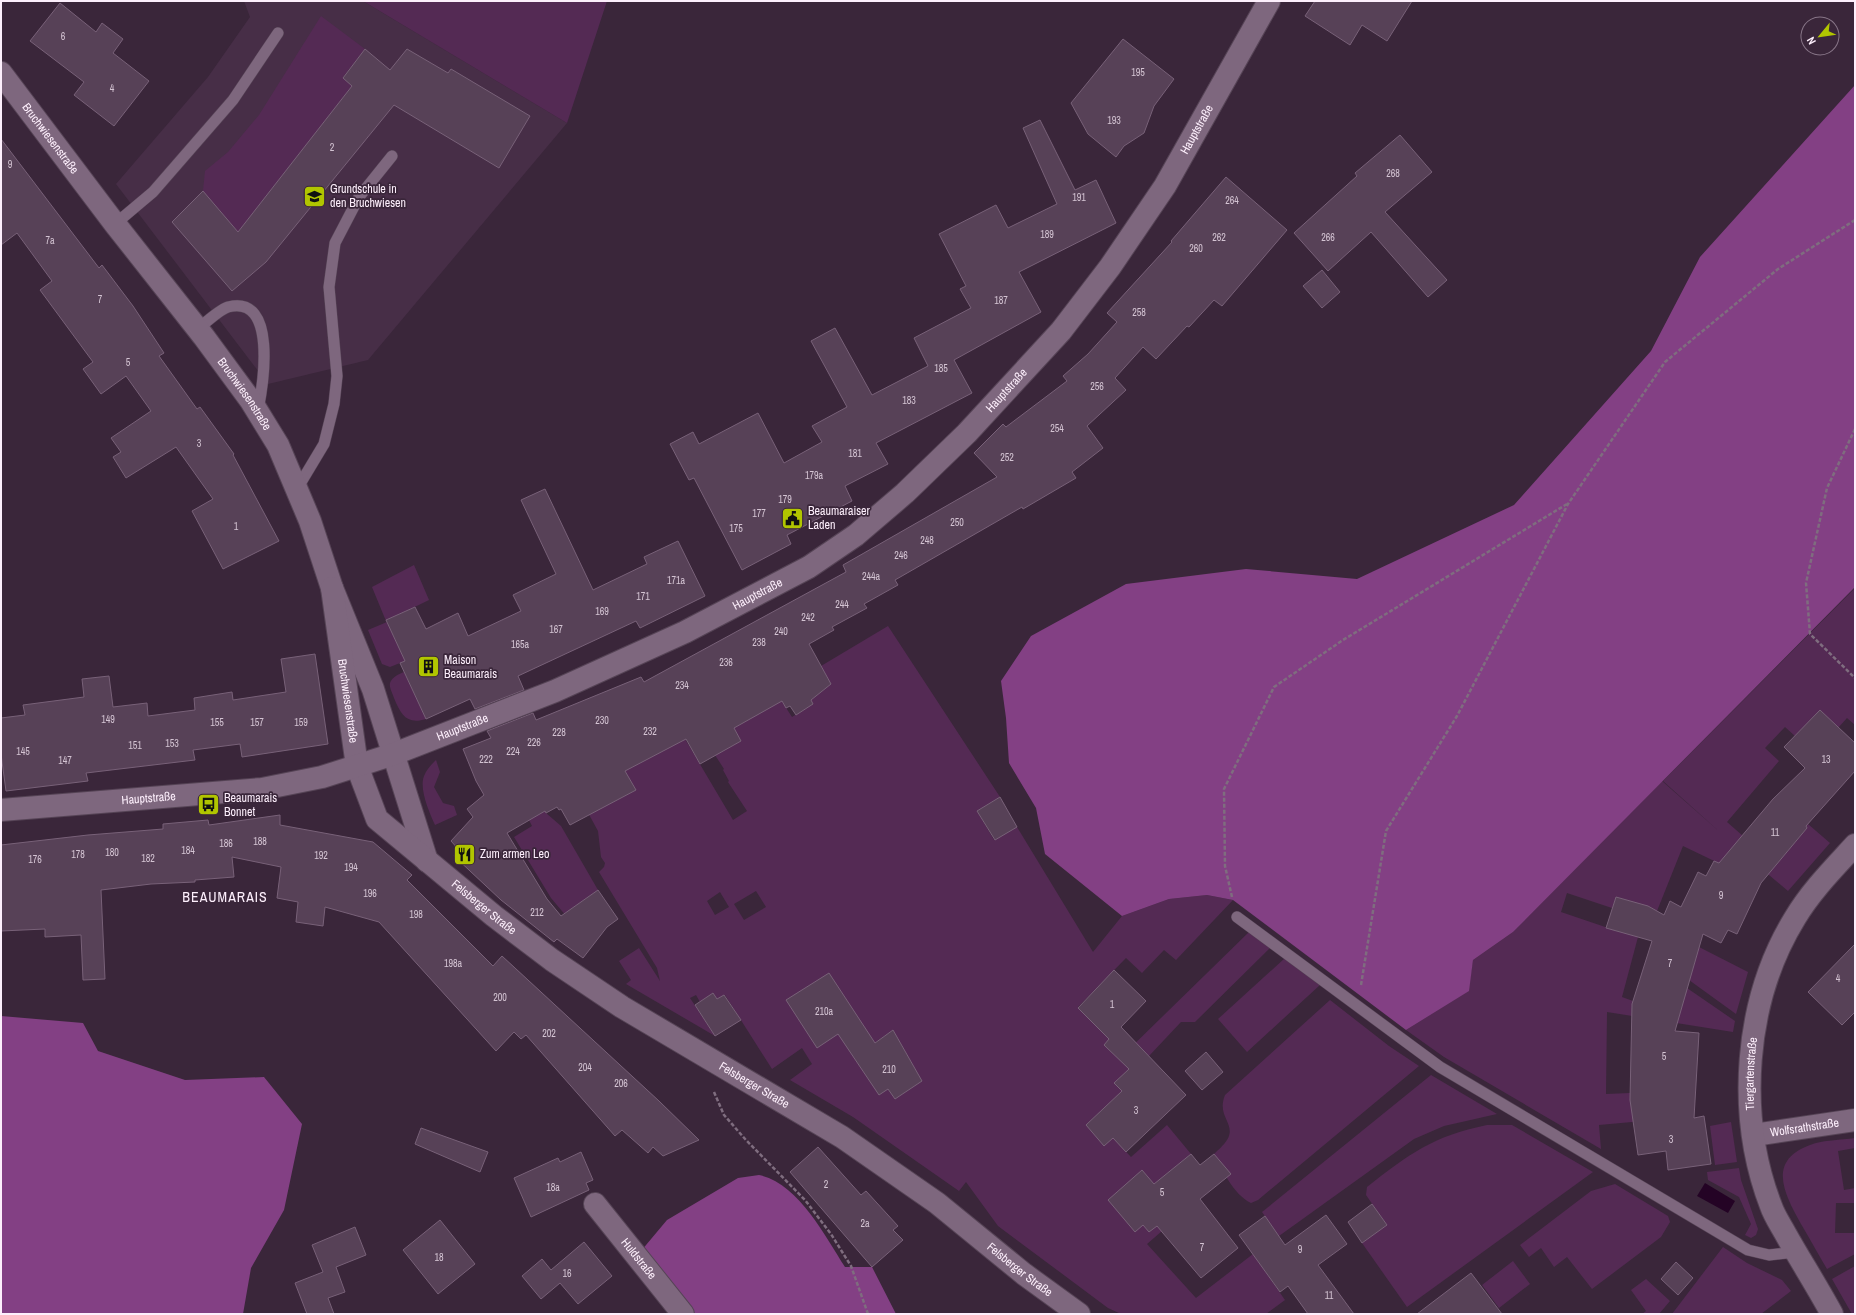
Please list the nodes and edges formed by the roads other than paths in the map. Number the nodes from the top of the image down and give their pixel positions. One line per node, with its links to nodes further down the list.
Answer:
1 (1269, 1): 10 (street, Hauptstraße)
2 (278, 33): 5 (lane)
3 (1, 73): 5 (street, Bruchwiesenstraße)
4 (392, 156): 8 (lane)
5 (115, 224): 6 (street, Bruchwiesenstraße)
6 (198, 329): 7 (street, Bruchwiesenstraße); 7 (lane)
7 (258, 412): 8 (street, Bruchwiesenstraße)
8 (297, 488): 9 (street, Bruchwiesenstraße)
9 (332, 588): 10 (street, Bruchwiesenstraße); 11 (street, Bruchwiesenstraße)
10 (394, 754): 11 (street, Hauptstraße); 14 (street)
11 (357, 766): 12 (street, Hauptstraße); 14 (street, Felsberger Straße)
12 (1, 810)
13 (1855, 846): 17 (street, Tiergartenstraße)
14 (427, 861): 21 (street, Felsberger Straße)
15 (1237, 917): 19 (lane)
16 (1855, 1120): 17 (street, Wolfsrathstraße)
17 (1754, 1135): 19 (street, Tiergartenstraße)
18 (595, 1204): 20 (street, Huldstraße)
19 (1796, 1252): 22 (street, Tiergartenstraße)
20 (683, 1314)
21 (1079, 1314)
22 (1832, 1314)

